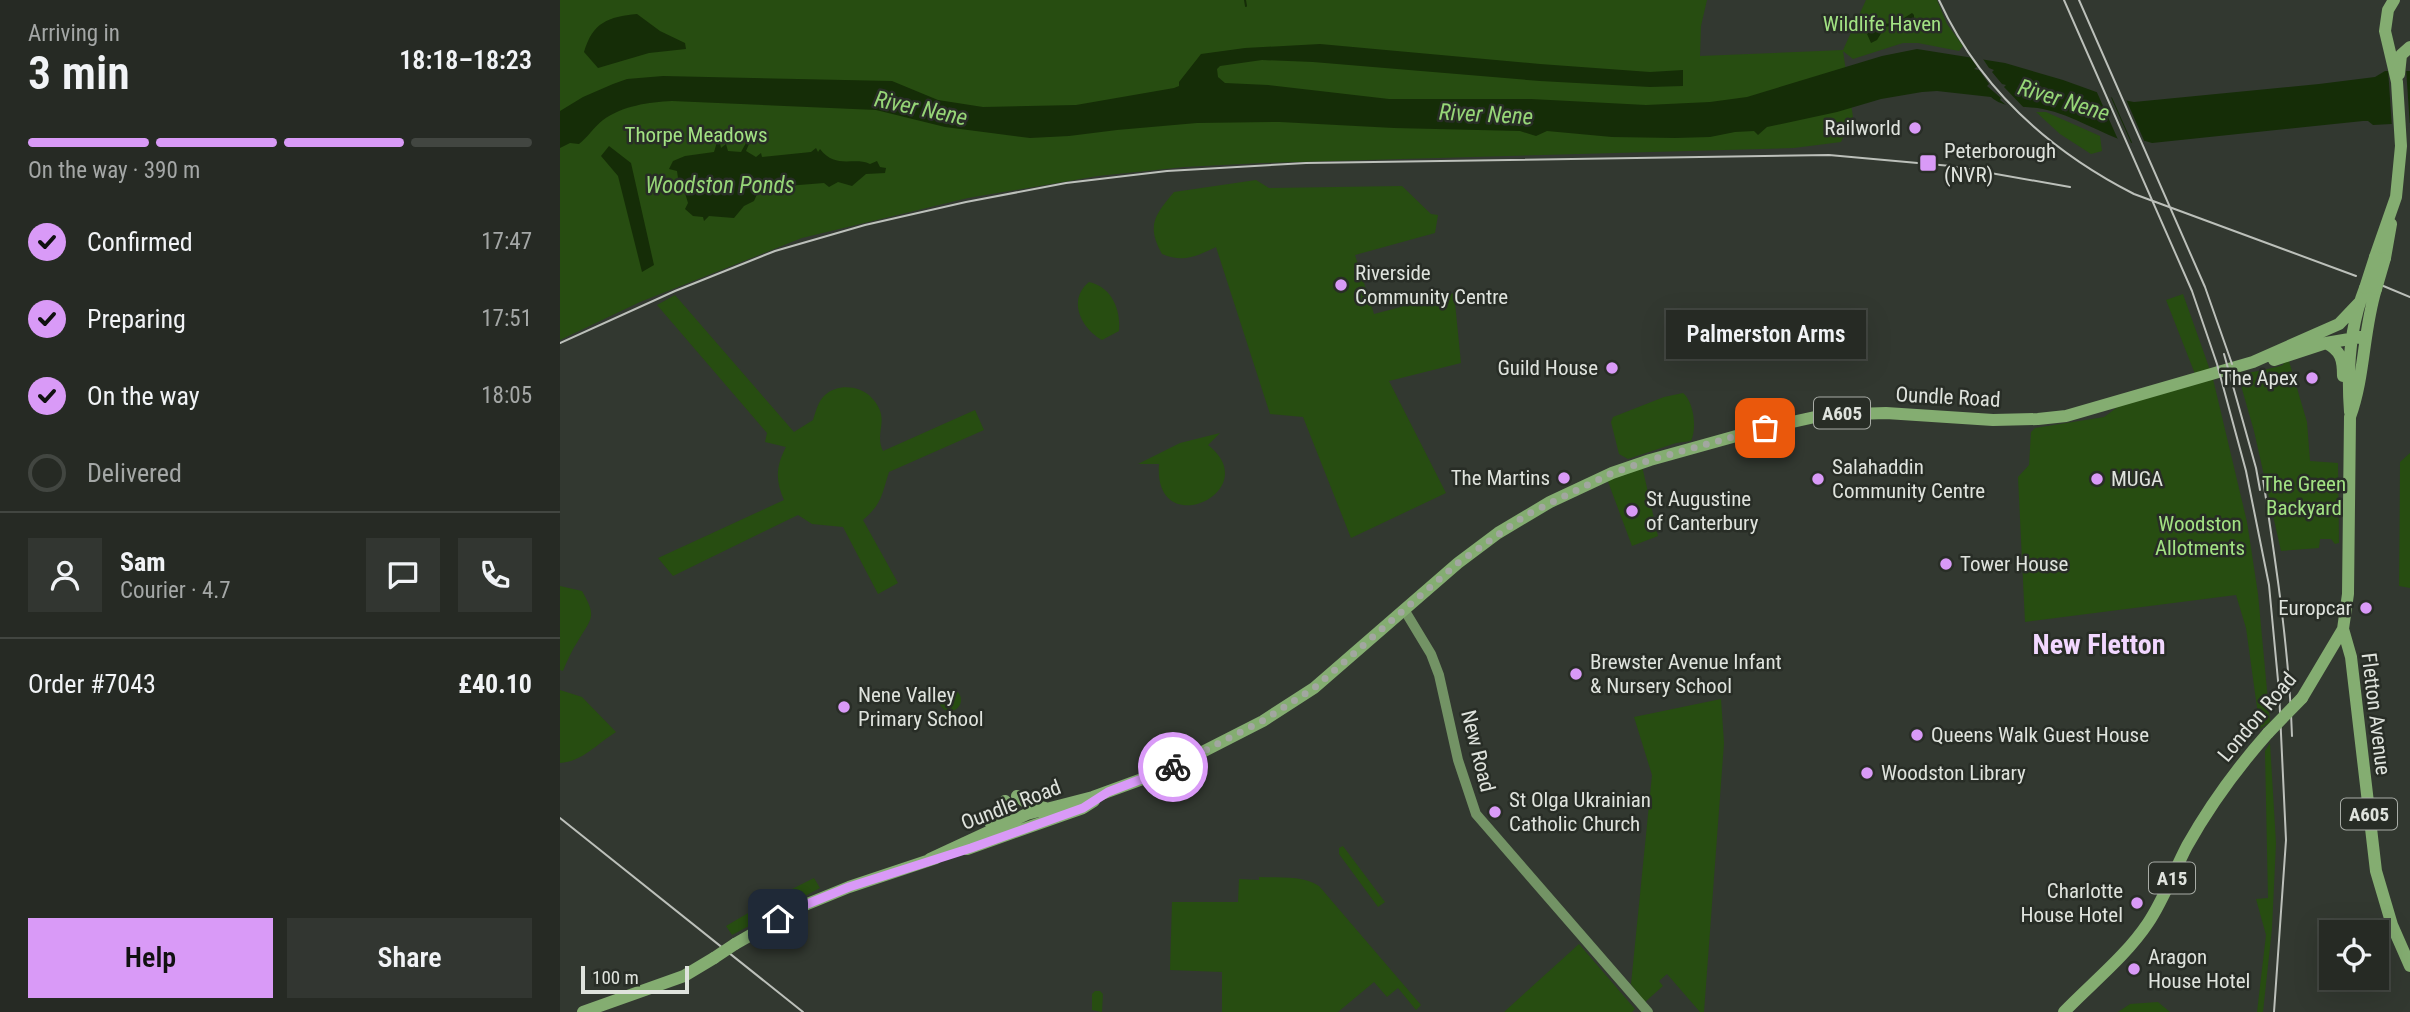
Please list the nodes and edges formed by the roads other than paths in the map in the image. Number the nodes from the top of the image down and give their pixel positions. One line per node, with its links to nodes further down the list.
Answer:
1 (2394, 0): 2 (main road)
2 (2385, 21): 3 (main road); 4 (main road, London Road)
3 (2410, 47): 4 (main road)
4 (2397, 68): 5 (main road, London Road, bridge)
5 (2370, 288): 6 (main road, London Road); 7 (main road, London Road)
6 (2359, 303): 7 (main road, London Road); 9 (main road, Oundle Road / A605)
7 (2358, 335): 8 (main road, Oundle Road / A605); 9 (main road, Oundle Road / A605); 11 (main road); 12 (main road, London Road)
8 (2326, 343): 10 (main road, Oundle Road / A605); 11 (main road)
9 (2274, 353): 10 (main road, Oundle Road / A605)
10 (2253, 362): 13 (main road, Oundle Road / A605)
11 (2348, 396): 12 (main road)
12 (2350, 417): 14 (main road, London Road)
13 (1405, 611): 15 (main road, Oundle Road / A605); 20 (street, New Road)
14 (2343, 629): 18 (main road, Fletton Avenue / A605); 21 (main road, London Road / A15, bridge)
15 (1108, 792): 16 (main road, Oundle Road / A605); 17 (main road, Oundle Road / A605)
16 (1050, 808): 17 (main road, Oundle Road / A605); 17 (main road)
17 (930, 859): 19 (main road, Oundle Road / A605, bridge)
18 (2410, 965)
19 (583, 1012)
20 (1648, 1012)
21 (2064, 1012)

